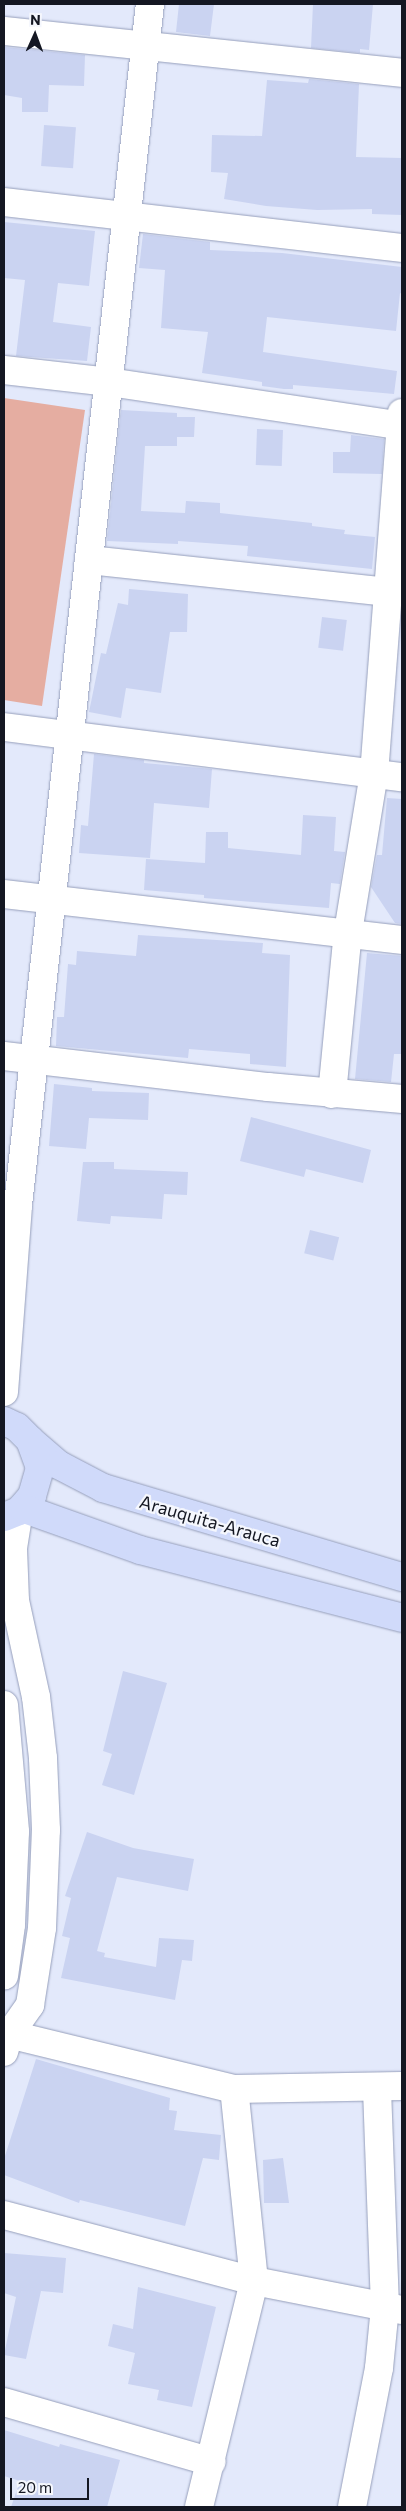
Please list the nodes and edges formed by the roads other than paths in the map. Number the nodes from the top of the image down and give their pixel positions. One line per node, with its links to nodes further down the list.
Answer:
1 (150, 4): 3 (street)
2 (4, 31): 3 (street)
3 (146, 45): 4 (street); 6 (street)
4 (402, 73)
5 (4, 202): 6 (street)
6 (127, 217): 7 (street); 9 (street)
7 (402, 248)
8 (4, 370): 9 (street)
9 (109, 382): 10 (street); 11 (street)
10 (402, 422): 12 (street)
11 (89, 560): 12 (street); 14 (street)
12 (388, 592): 15 (street)
13 (4, 727): 14 (street)
14 (70, 736): 15 (street); 18 (street)
15 (374, 774): 16 (street); 19 (street)
16 (402, 777)
17 (4, 894): 18 (street)
18 (52, 900): 19 (street); 22 (street)
19 (348, 932): 20 (street); 23 (street)
20 (402, 940)
21 (4, 1056): 22 (street)
22 (34, 1060): 23 (street); 25 (street)
23 (332, 1094): 24 (street)
24 (402, 1099)
25 (4, 1392)
26 (4, 1421): 27 (main road, Arauquita-Arauca)
27 (30, 1440): 28 (main road); 29 (main road, Arauquita-Arauca)
28 (15, 1512): 30 (main road); 33 (street)
29 (402, 1577)
30 (402, 1618)
31 (4, 1705): 32 (street)
32 (4, 1976)
33 (5, 2033): 35 (street)
34 (390, 2087): 35 (street); 38 (street)
35 (234, 2089): 37 (street)
36 (4, 2215): 37 (street)
37 (254, 2281): 38 (street); 40 (street)
38 (394, 2309): 42 (street)
39 (4, 2402): 40 (street)
40 (212, 2462): 41 (street)
41 (200, 2507)
42 (352, 2507)

